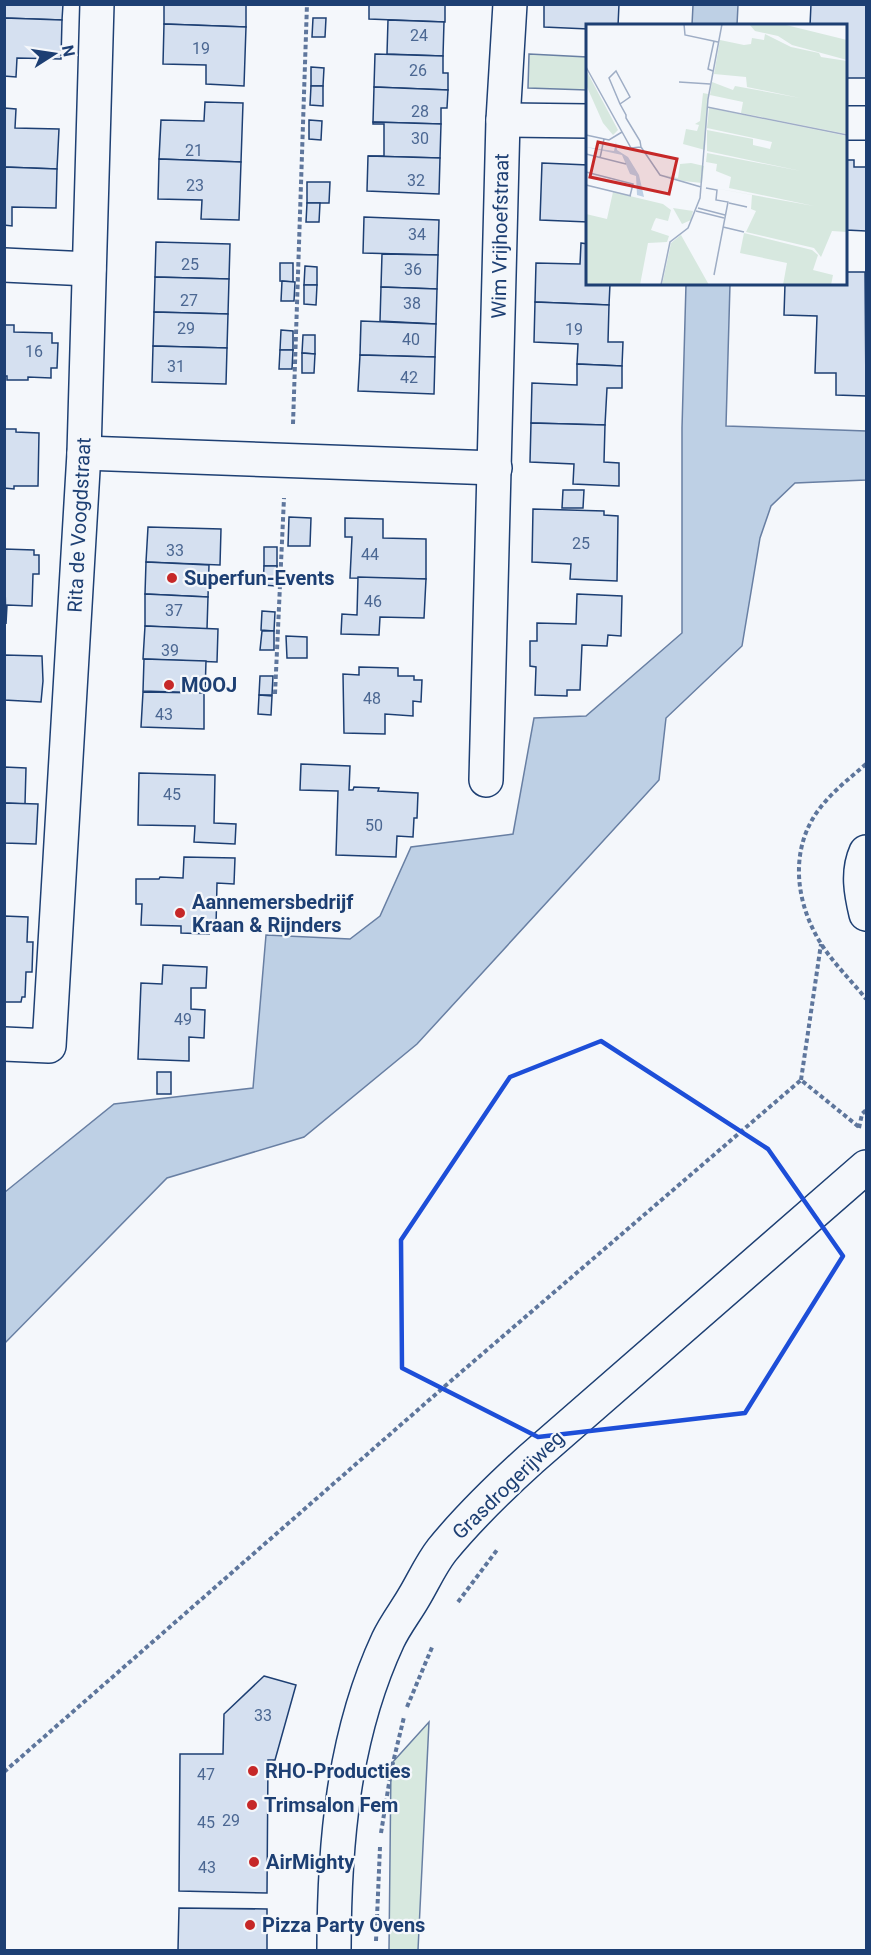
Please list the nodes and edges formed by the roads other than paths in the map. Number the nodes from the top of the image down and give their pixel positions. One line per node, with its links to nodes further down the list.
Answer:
1 (97, 4): 8 (street, Rita de Voogdstraat)
2 (510, 4): 3 (street, Wim Vrijhoefstraat)
3 (503, 120): 4 (street); 10 (street, Wim Vrijhoefstraat)
4 (586, 121)
5 (847, 123): 6 (street)
6 (867, 123)
7 (4, 265): 8 (street)
8 (89, 269): 9 (street, Rita de Voogdstraat)
9 (84, 453): 10 (street); 14 (street, Rita de Voogdstraat)
10 (495, 468): 11 (street, Wim Vrijhoefstraat)
11 (486, 780)
12 (867, 852): 13 (street)
13 (867, 914)
14 (4, 1044)
15 (867, 1167): 16 (street, Grasdrogerijweg)
16 (334, 1950)

